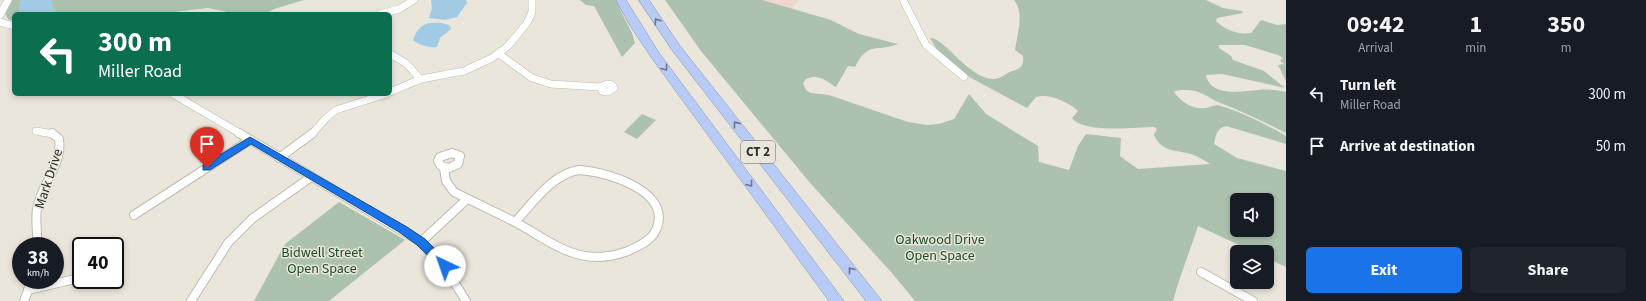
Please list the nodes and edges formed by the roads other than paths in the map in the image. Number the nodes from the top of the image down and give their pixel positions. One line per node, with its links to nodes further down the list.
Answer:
1 (8, 0): 8 (street)
2 (414, 0): 7 (street)
3 (532, 0): 11 (street)
4 (621, 0): 35 (highway, CT 2, one-way to 35)
5 (644, 0): 36 (highway, CT 2, one-way to 5)
6 (903, 0): 13 (street)
7 (388, 12)
8 (0, 15)
9 (0, 22): 10 (street)
10 (12, 25)
11 (499, 54): 14 (street); 15 (street)
12 (392, 55): 14 (street)
13 (964, 77)
14 (420, 79): 16 (street)
15 (600, 87)
16 (392, 91)
17 (176, 96): 20 (street)
18 (380, 96): 21 (street)
19 (36, 131): 27 (street, Mark Drive)
20 (250, 140): 21 (street); 25 (street)
21 (279, 158): 23 (street)
22 (444, 168): 24 (street)
23 (311, 177): 28 (street); 33 (street)
24 (467, 200): 26 (street); 28 (street)
25 (134, 214)
26 (515, 222): 26 (street)
27 (37, 237)
28 (421, 242): 34 (street)
29 (1201, 272): 37 (street)
30 (72, 280): 31 (street)
31 (28, 290): 32 (street)
32 (24, 301)
33 (191, 301)
34 (466, 301)
35 (837, 301)
36 (875, 301)
37 (1253, 301)

